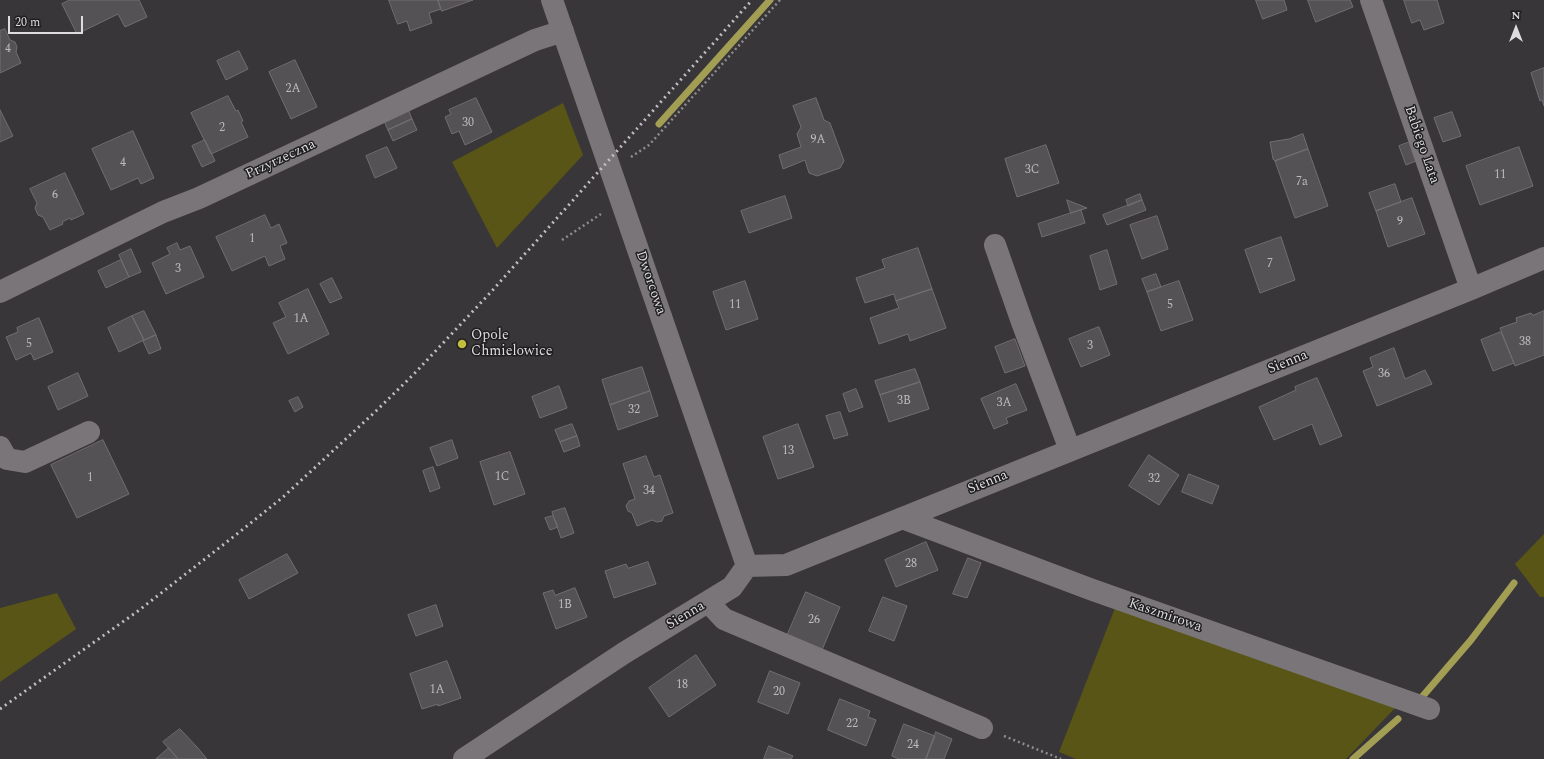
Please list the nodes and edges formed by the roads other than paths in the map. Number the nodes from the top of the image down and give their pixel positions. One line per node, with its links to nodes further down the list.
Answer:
1 (552, 0): 3 (street, Dworcowa)
2 (1370, 0): 6 (street, Babiego Lata)
3 (563, 31): 7 (street, Przyrzeczna); 12 (street, Dworcowa)
4 (996, 245): 9 (street)
5 (1544, 258): 6 (street, Sienna)
6 (1471, 289): 9 (street, Sienna)
7 (0, 292)
8 (90, 432): 10 (street)
9 (1070, 450): 11 (street, Sienna)
10 (3, 453)
11 (902, 518): 12 (street, Sienna); 14 (street, Kaszmirowa)
12 (747, 566): 13 (street, Sienna)
13 (708, 602): 15 (street); 16 (street, Sienna)
14 (1429, 709)
15 (982, 728)
16 (464, 759)

